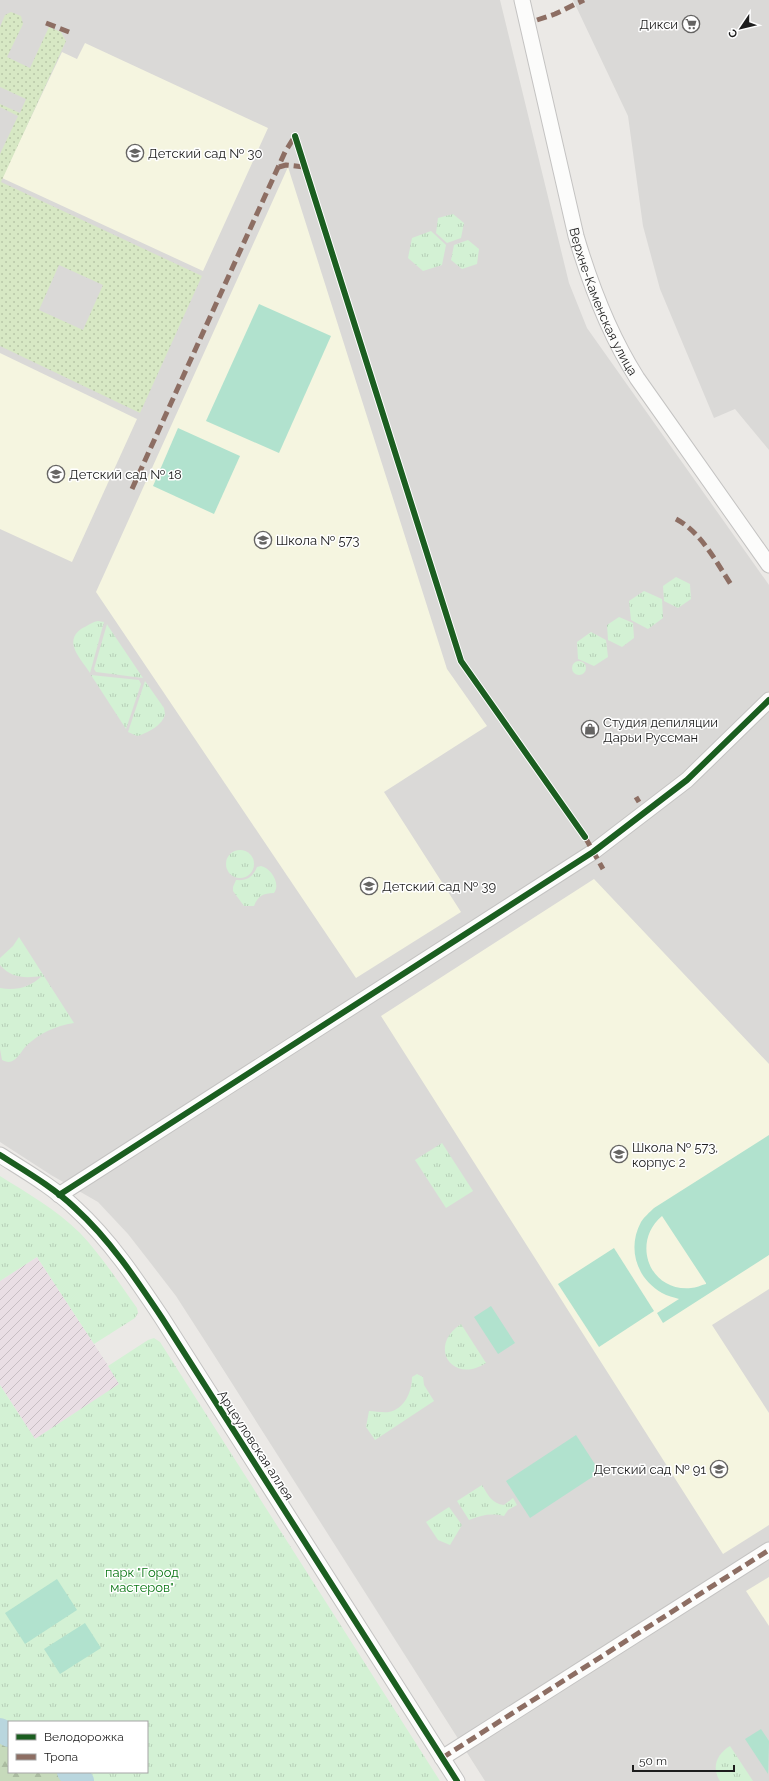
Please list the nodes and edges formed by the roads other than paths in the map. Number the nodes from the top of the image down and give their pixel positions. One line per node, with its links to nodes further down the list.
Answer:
1 (522, 0): 2 (street, Верхне-Каменская улица)
2 (769, 565)
3 (769, 700): 5 (street)
4 (0, 1155): 5 (street, Арцеуловская аллея)
5 (59, 1195): 7 (street, Арцеуловская аллея)
6 (769, 1550): 7 (street)
7 (442, 1758): 8 (street, Арцеуловская аллея)
8 (456, 1781)

